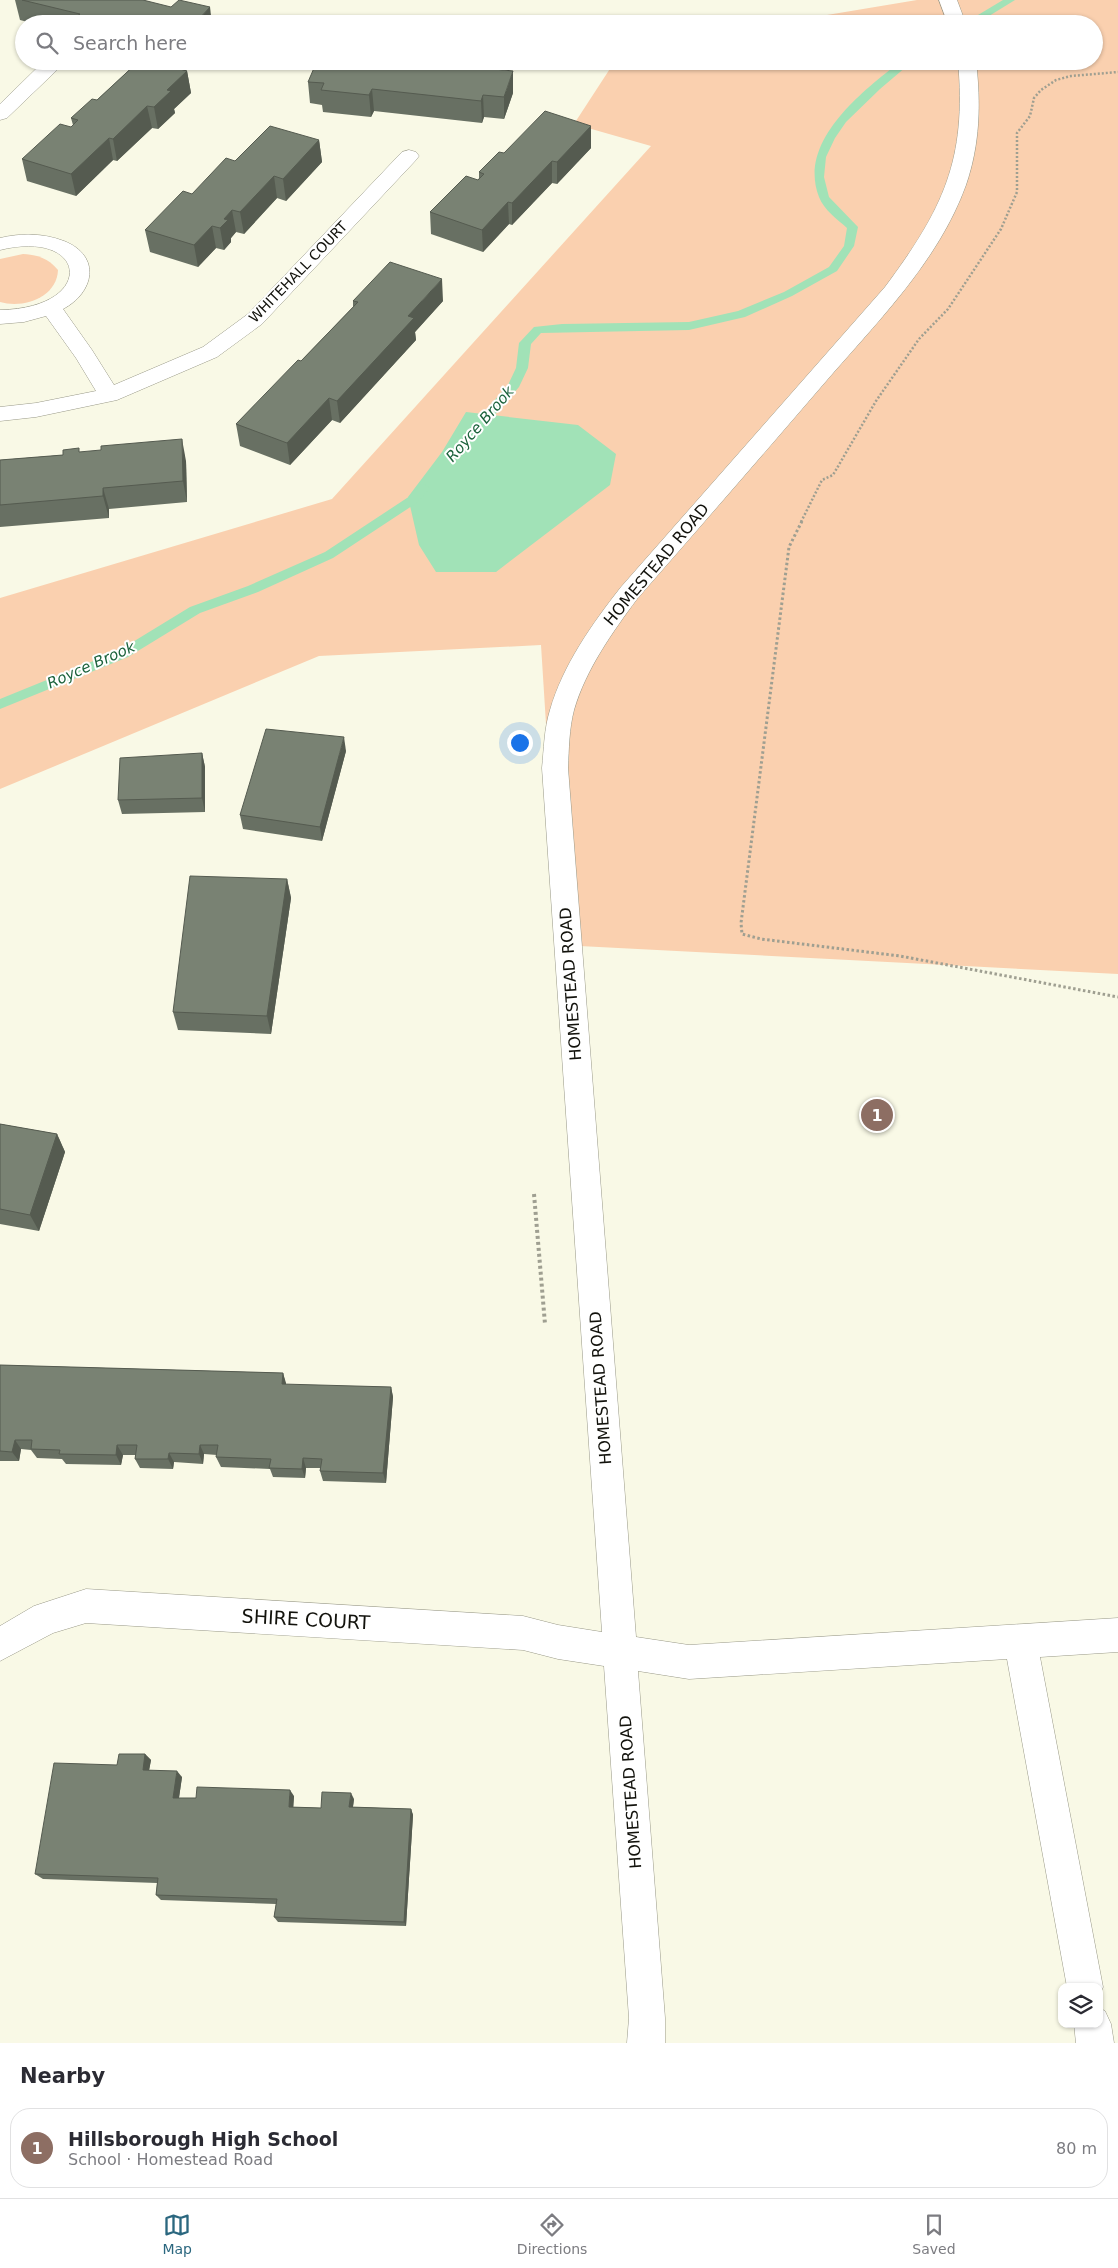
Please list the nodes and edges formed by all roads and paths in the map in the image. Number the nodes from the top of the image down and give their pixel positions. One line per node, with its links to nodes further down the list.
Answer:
1 (948, 0): 2 (street)
2 (954, 15)
3 (46, 70): 6 (street)
4 (968, 70): 19 (street, HOMESTEAD ROAD)
5 (1118, 72): 13 (path)
6 (0, 114)
7 (409, 156): 11 (street, WHITEHALL COURT)
8 (0, 244): 9 (street)
9 (52, 308): 10 (street); 11 (street)
10 (0, 317)
11 (109, 395): 12 (street, WHITEHALL COURT)
12 (0, 414)
13 (1118, 998)
14 (534, 1194): 15 (path)
15 (545, 1324)
16 (1118, 1635): 17 (street, SHIRE COURT)
17 (1020, 1641): 19 (street, SHIRE COURT); 20 (street)
18 (0, 1644): 19 (street, SHIRE COURT)
19 (620, 1652): 22 (street, HOMESTEAD ROAD)
20 (1084, 1983)
21 (1093, 2028): 23 (street)
22 (646, 2043)
23 (1095, 2043)

